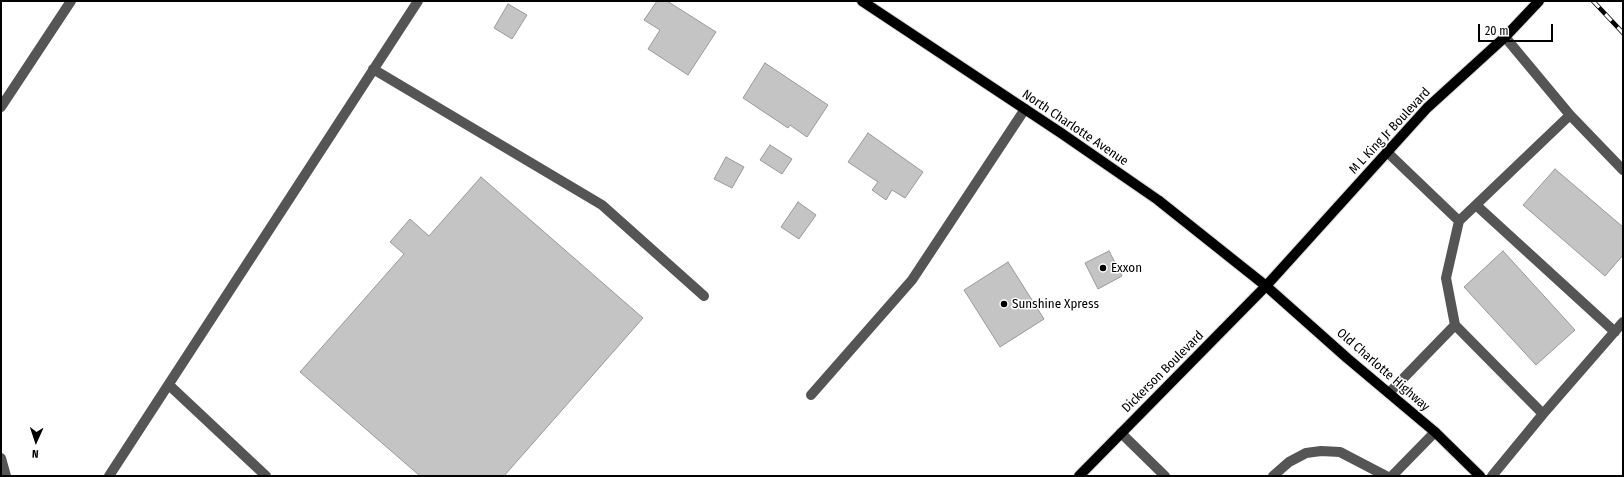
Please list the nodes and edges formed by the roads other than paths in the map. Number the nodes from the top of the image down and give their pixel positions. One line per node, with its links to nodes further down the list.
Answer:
1 (71, 1): 7 (street)
2 (418, 1): 6 (street)
3 (862, 1): 8 (main road, North Charlotte Avenue)
4 (1539, 1): 5 (main road, M L King Jr Boulevard)
5 (1505, 37): 9 (street); 10 (main road, M L King Jr Boulevard)
6 (373, 70): 15 (street); 19 (street)
7 (1, 107)
8 (1025, 109): 14 (main road, North Charlotte Avenue); 21 (street)
9 (1570, 115): 11 (street); 12 (street)
10 (1387, 152): 13 (street); 14 (main road, M L King Jr Boulevard)
11 (1623, 170)
12 (1476, 205): 13 (street); 18 (street)
13 (1459, 221): 17 (street)
14 (1266, 286): 20 (main road, Old Charlotte Highway); 24 (main road, Dickerson Boulevard)
15 (704, 296)
16 (1623, 322): 18 (street)
17 (1455, 325): 20 (street); 22 (street)
18 (1615, 332): 22 (street)
19 (169, 385): 27 (street); 28 (street)
20 (1389, 393): 23 (main road, Old Charlotte Highway)
21 (811, 395)
22 (1543, 414): 35 (street)
23 (1435, 432): 33 (street); 34 (main road, Old Charlotte Highway)
24 (1121, 433): 29 (main road, Dickerson Boulevard); 30 (street)
25 (1, 458): 26 (street)
26 (6, 476)
27 (109, 476)
28 (266, 476)
29 (1079, 476)
30 (1165, 476)
31 (1273, 476): 32 (street)
32 (1386, 476)
33 (1392, 476)
34 (1480, 476)
35 (1492, 476)

